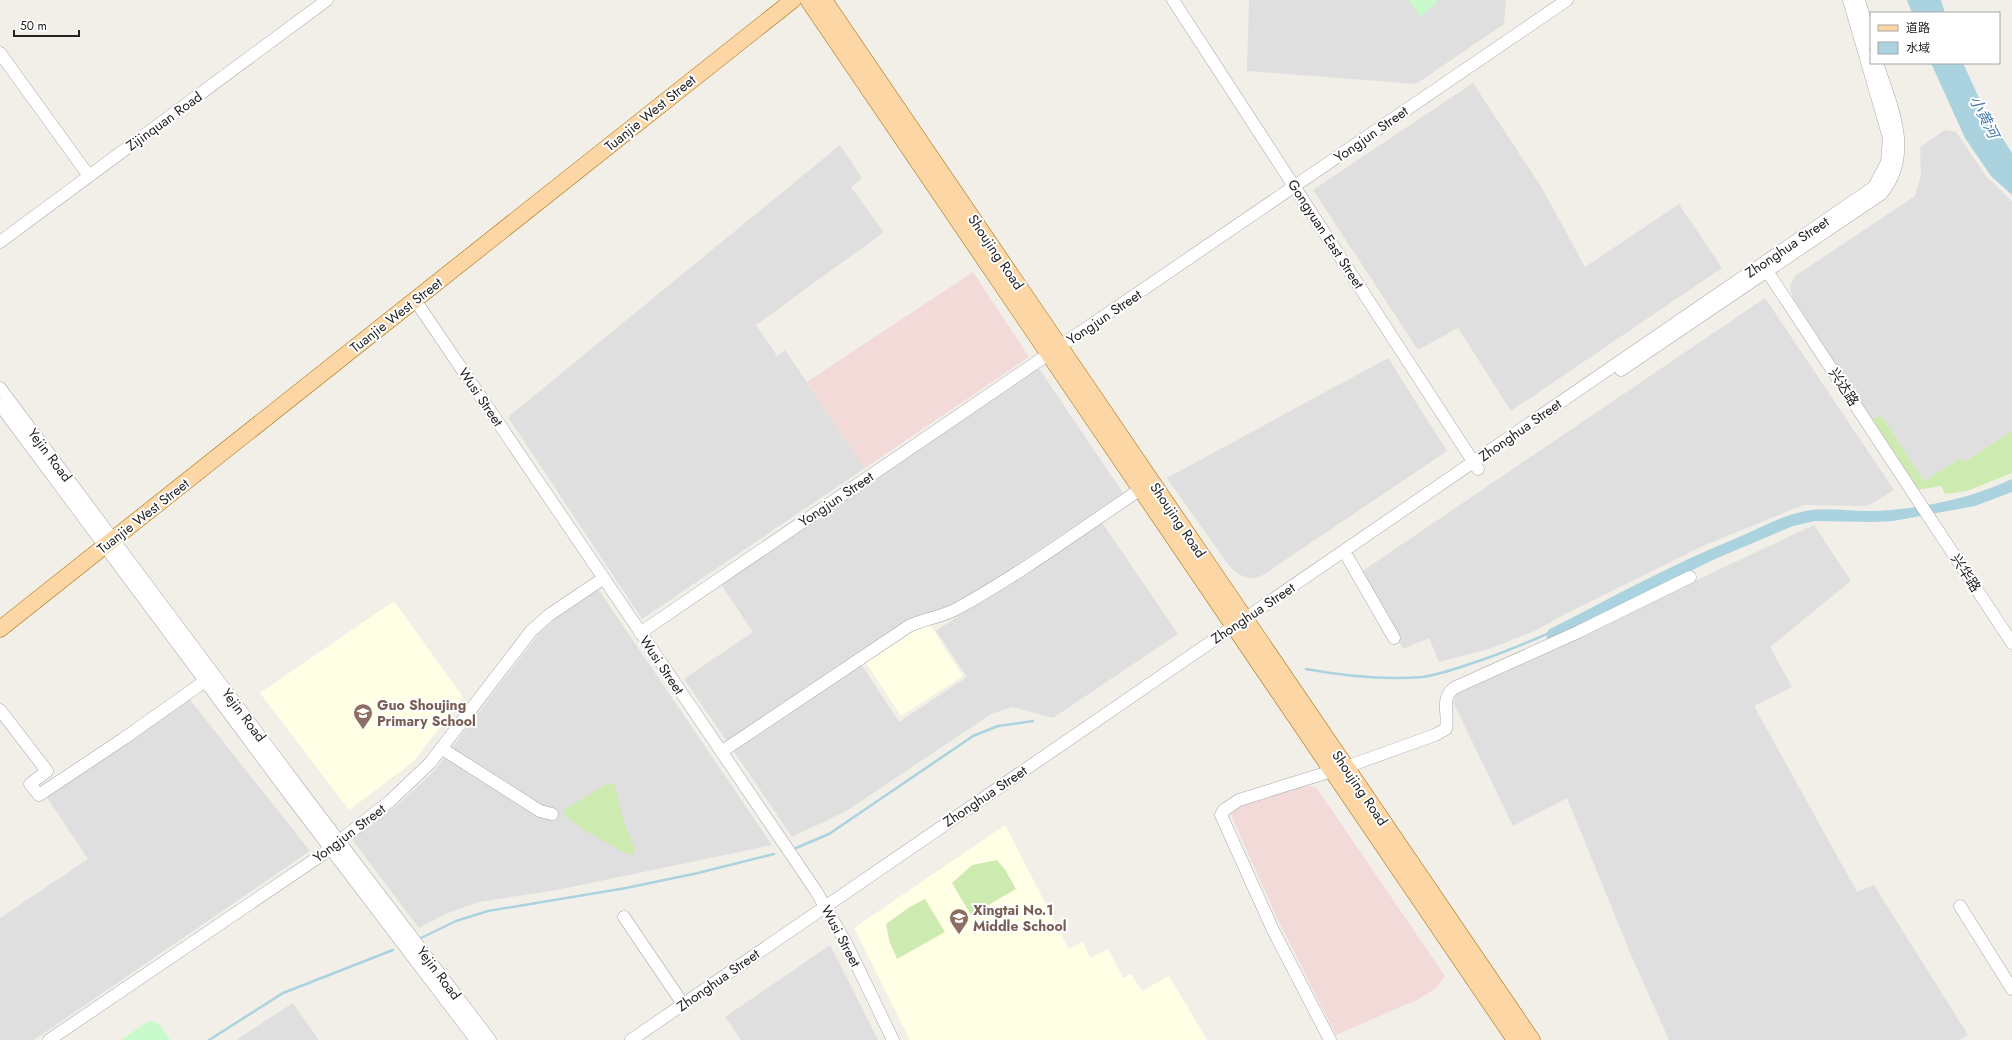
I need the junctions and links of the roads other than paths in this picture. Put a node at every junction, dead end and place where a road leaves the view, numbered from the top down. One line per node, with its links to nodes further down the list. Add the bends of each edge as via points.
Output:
1 (327, 0): 13 (street, Zijinquan Road)
2 (778, 0): 25 (main road, Tuanjie West Street)
3 (793, 0): 18 (main road, Tuanjie West Street)
4 (808, 0): 19 (main road, Shoujing Road)
5 (824, 0): 19 (main road, Shoujing Road)
6 (1173, 0): 14 (street, Gongyuan East Street)
7 (1567, 0): 14 (street, Yongjun Street)
8 (1849, 0): 15 (street, via 1889,138 1887,162)
9 (1859, 0): 10 (street)
10 (1870, 38)
11 (0, 54): 13 (street)
12 (1877, 64): 15 (street, via 1899,137 1897,165 1890,180)
13 (89, 176): 16 (street, Zijinquan Road)
14 (1295, 187): 19 (street, Yongjun Street); 22 (street, Gongyuan East Street)
15 (1878, 190): 17 (street, Zhonghua Street); 22 (street, Zhonghua Street)
16 (0, 242)
17 (1767, 271): 22 (street, Zhonghua Street); 24 (street, 兴达路)
18 (415, 300): 25 (main road, Tuanjie West Street); 28 (street, Wusi Street)
19 (1054, 350): 23 (main road, Shoujing Road); 30 (main road, Shoujing Road); 32 (street, Yongjun Street)
20 (0, 388): 25 (street, Yejin Road)
21 (0, 405): 25 (street, Yejin Road)
22 (1476, 465): 26 (street, Zhonghua Street); 30 (street, Zhonghua Street)
23 (1141, 489): 30 (main road, Shoujing Road); 38 (street, via 960,607 939,617 923,619 909,626)
24 (1920, 503): 34 (street, 兴华路)
25 (106, 539): 29 (main road, Tuanjie West Street); 31 (main road, Tuanjie West Street); 35 (street, Yejin Road); 41 (street, Yejin Road)
26 (1348, 558): 30 (street, Zhonghua Street); 33 (street)
27 (1690, 577): 39 (street, via 1578,632 1454,688 1448,693 1445,701 1448,721 1446,728 1435,735)
28 (604, 578): 32 (street, Wusi Street); 37 (street, Yongjun Street, via 549,615 531,631)
29 (0, 618)
30 (1242, 626): 39 (main road, Shoujing Road); 43 (street, Zhonghua Street)
31 (0, 629)
32 (640, 633): 38 (street, Wusi Street)
33 (1394, 638)
34 (2012, 643)
35 (205, 681): 36 (street, via 39,795 30,784 47,771); 41 (street, Yejin Road)
36 (0, 710)
37 (442, 748): 40 (street, via 540,811); 41 (street, Yongjun Street, via 414,780)
38 (721, 752): 43 (street, Wusi Street)
39 (1339, 769): 53 (street, via 1239,800 1221,815 1273,930); 54 (main road, Shoujing Road); 55 (main road, Shoujing Road)
40 (552, 814)
41 (334, 845): 47 (street, Yongjun Street); 48 (street, Yejin Road); 49 (street, Yejin Road)
42 (1960, 906): 45 (street)
43 (827, 910): 46 (street, Zhonghua Street); 51 (street, Zhonghua Street); 52 (street, Wusi Street, via 846,943)
44 (624, 918): 46 (street)
45 (2012, 989)
46 (683, 1004): 50 (street, Zhonghua Street)
47 (49, 1040)
48 (476, 1040)
49 (490, 1040)
50 (631, 1040)
51 (645, 1040)
52 (893, 1040)
53 (1330, 1040)
54 (1515, 1040)
55 (1532, 1040)

